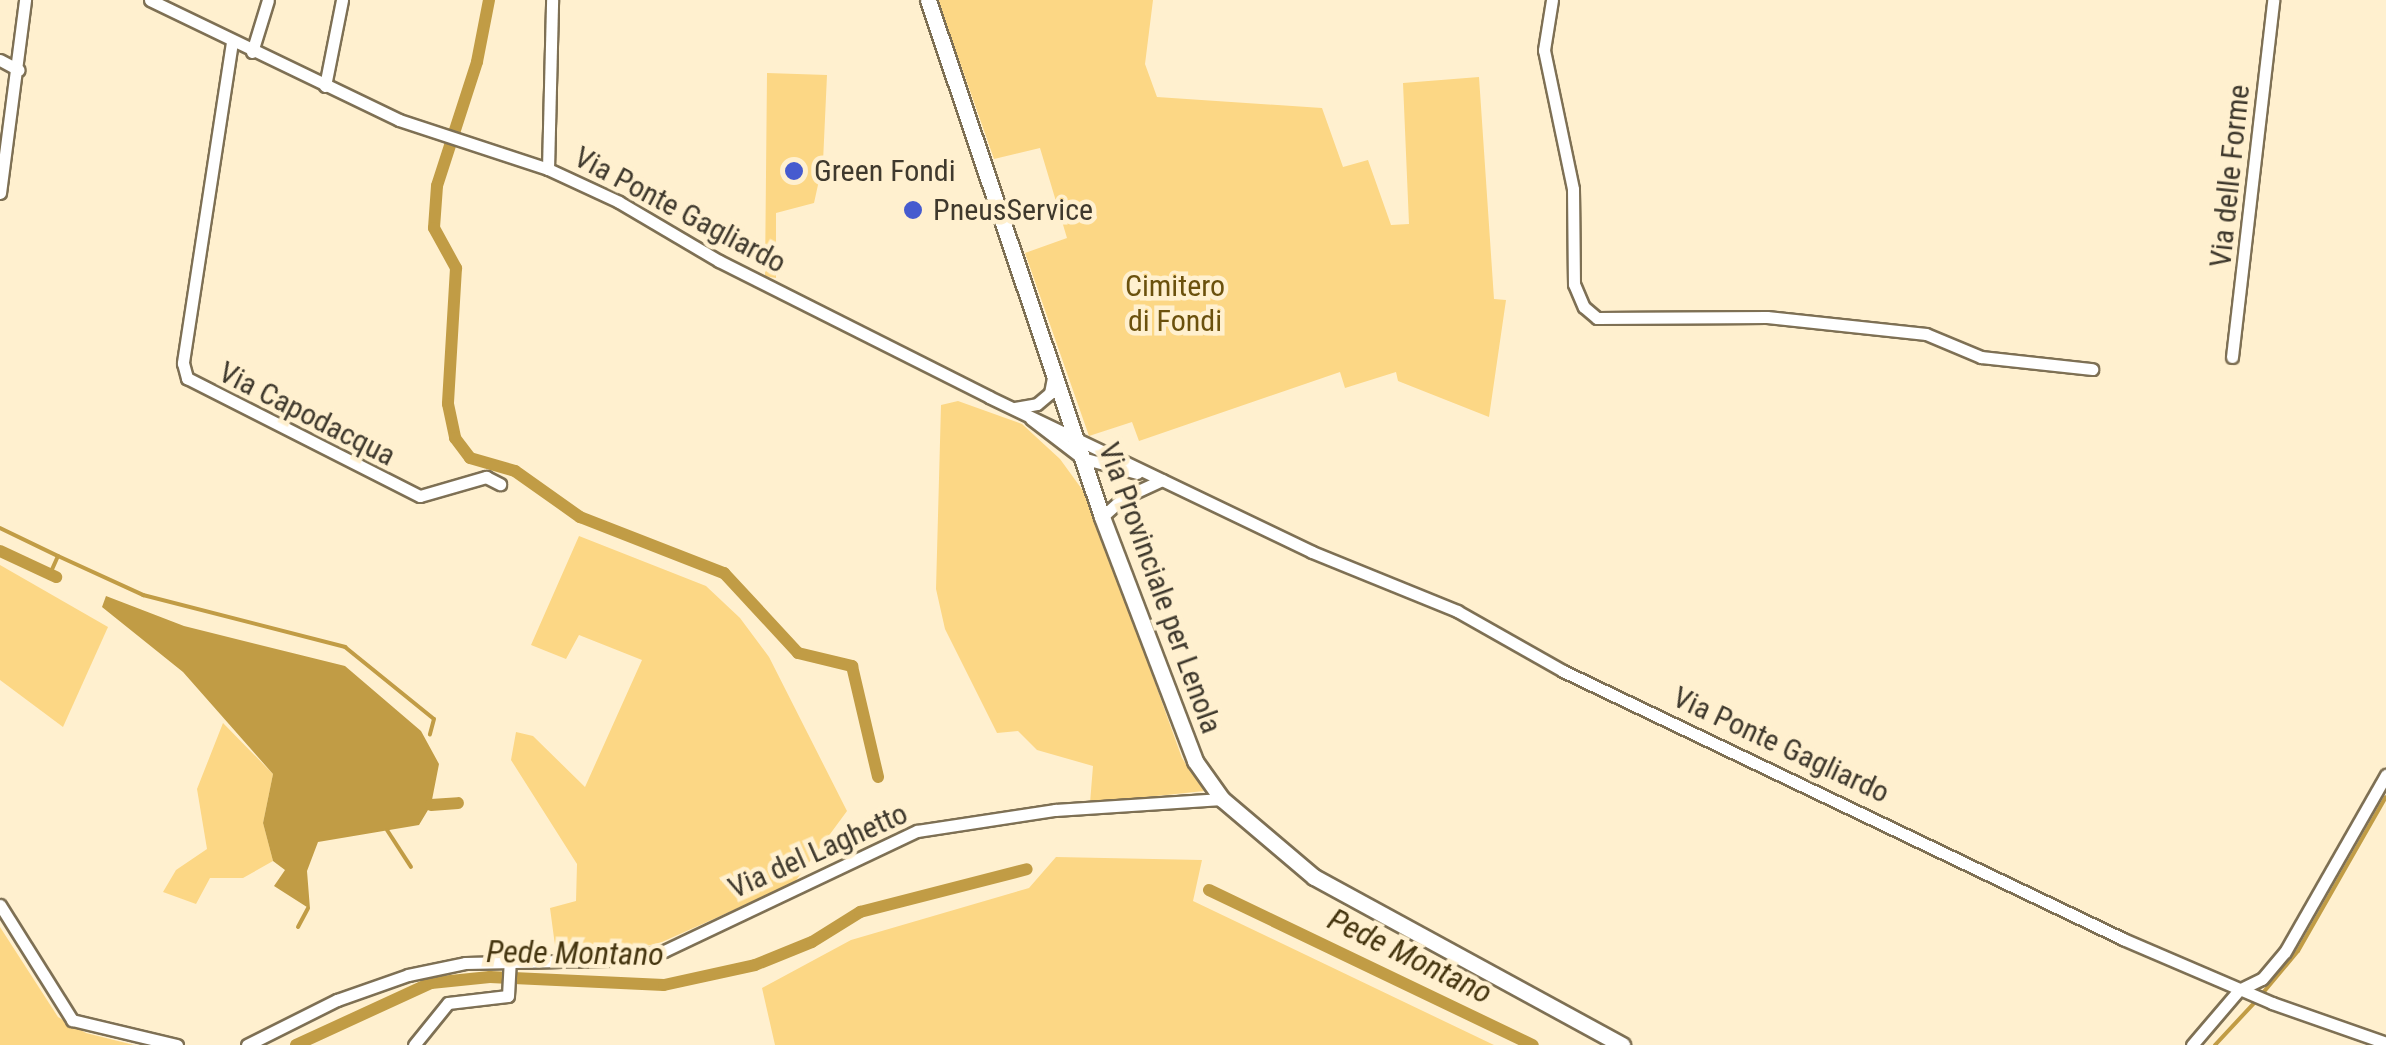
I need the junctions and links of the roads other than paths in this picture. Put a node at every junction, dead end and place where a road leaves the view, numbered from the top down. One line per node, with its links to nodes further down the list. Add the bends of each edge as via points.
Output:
1 (25, 0): 12 (street)
2 (150, 0): 9 (street, Via Ponte Gagliardo)
3 (268, 0): 10 (street)
4 (342, 0): 13 (street)
5 (552, 0): 15 (street)
6 (928, 0): 18 (main road, Via Provinciale per Lenola)
7 (1552, 0): 19 (street, via 1544,50 1573,188 1574,284 1597,318 1767,317 1926,334 1982,357)
8 (2274, 0): 17 (street, Via delle Forme)
9 (232, 42): 10 (street, Via Ponte Gagliardo); 24 (street, Via Capodacqua, via 183,363 187,378 399,489 420,496 486,478)
10 (252, 52): 13 (street, Via Ponte Gagliardo)
11 (0, 60): 12 (street)
12 (19, 70): 14 (street)
13 (324, 86): 15 (street, Via Ponte Gagliardo, via 442,136)
14 (3, 158): 16 (street)
15 (548, 169): 20 (street, Via Ponte Gagliardo)
16 (0, 193)
17 (2232, 357)
18 (1054, 368): 20 (street, via 1050,392 1038,404); 21 (main road, Via Provinciale per Lenola)
19 (2092, 368)
20 (1015, 408): 21 (street, Via Ponte Gagliardo); 22 (street, Via Ponte Gagliardo)
21 (1074, 434): 22 (main road, Via Provinciale per Lenola); 23 (street, Via Ponte Gagliardo)
22 (1082, 458): 23 (street, Via Ponte Gagliardo); 25 (main road, Via Provinciale per Lenola)
23 (1162, 480): 25 (street, via 1122,498); 30 (street, Via Ponte Gagliardo, via 1456,612 1563,671)
24 (500, 484)
25 (1102, 516): 27 (main road, Via Provinciale per Lenola, via 1175,721)
26 (2386, 774): 30 (street, via 2285,952 2262,979)
27 (1222, 798): 29 (street, Via del Laghetto, via 1055,810 917,831 664,951); 35 (main road, Via Provinciale per Lenola, via 1314,877)
28 (0, 905): 32 (street, via 72,1020)
29 (507, 964): 33 (street, Via del Laghetto, via 408,975 337,1000); 34 (street, via 512,991 448,1003)
30 (2238, 990): 31 (street, Via Ponte Gagliardo); 36 (street)
31 (2386, 1042)
32 (178, 1045)
33 (247, 1045)
34 (414, 1045)
35 (1622, 1045)
36 (2192, 1045)

